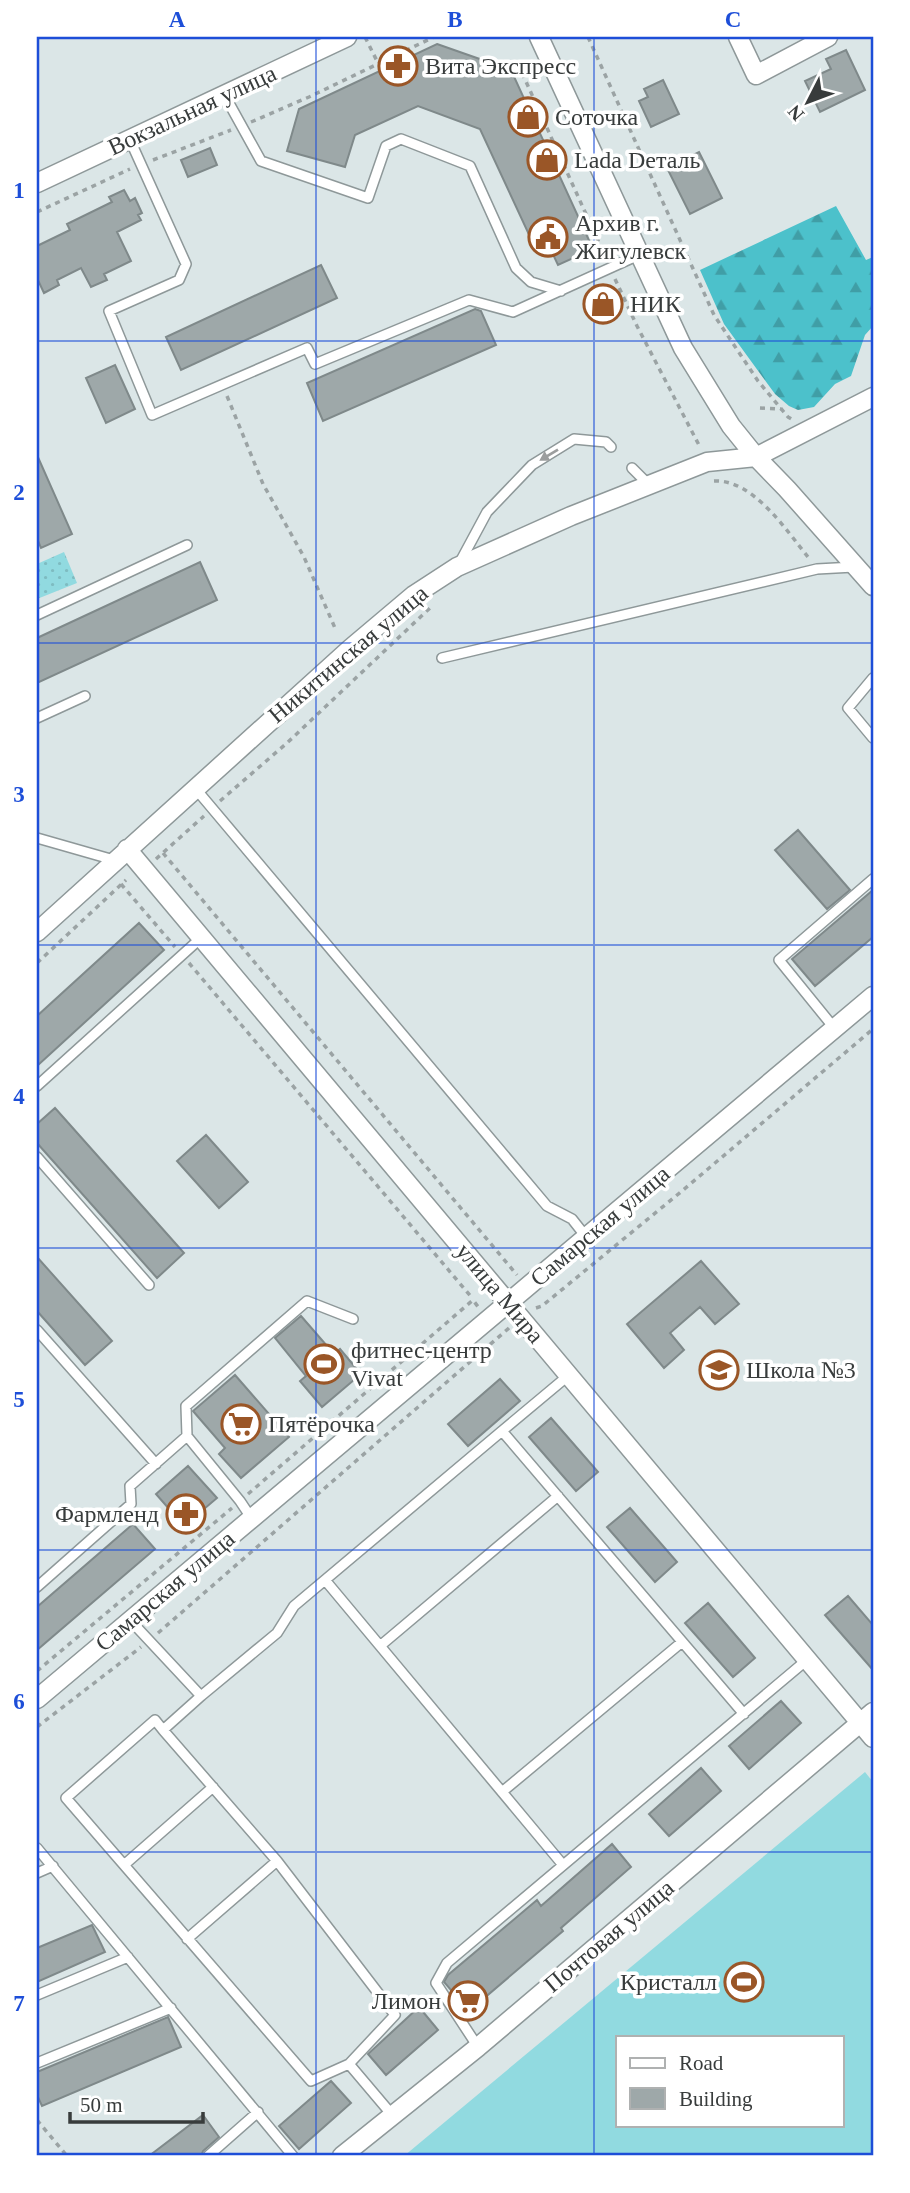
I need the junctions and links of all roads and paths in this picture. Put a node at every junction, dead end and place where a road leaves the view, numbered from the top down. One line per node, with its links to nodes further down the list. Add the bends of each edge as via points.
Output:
1 (347, 37): 8 (street, Вокзальная улица)
2 (365, 37): 7 (path)
3 (539, 37): 11 (street)
4 (588, 37): 16 (path, via 714,315)
5 (738, 37): 6 (street, via 756,75)
6 (828, 37)
7 (379, 63)
8 (225, 96): 9 (street, Вокзальная улица); 12 (lane, via 261,162 368,198 386,146 401,139 470,166 516,268 531,282)
9 (130, 140): 10 (street, Вокзальная улица); 13 (lane, via 186,264 179,280 109,311 152,415)
10 (37, 183)
11 (641, 254): 12 (lane); 19 (street, via 682,348)
12 (561, 291): 13 (lane, via 513,312 469,299 315,364 307,348)
13 (223, 385): 30 (path, via 263,484 304,557)
14 (873, 397): 19 (street)
15 (760, 408): 16 (path)
16 (781, 409): 17 (path)
17 (801, 424)
18 (611, 447): 25 (lane, one-way to 25, via 606,442 573,439 531,465 487,512)
19 (756, 457): 22 (street, Никитинская улица, via 707,462); 24 (street)
20 (632, 468): 22 (lane)
21 (704, 482): 26 (path, via 721,480 748,491 767,507)
22 (649, 485): 25 (street, Никитинская улица)
23 (187, 545): 29 (lane)
24 (856, 566): 26 (lane); 27 (street)
25 (457, 567): 36 (street, Никитинская улица, via 414,594)
26 (817, 569): 31 (lane)
27 (873, 586)
28 (439, 599): 37 (path)
29 (37, 615)
30 (334, 631)
31 (442, 658)
32 (873, 678): 35 (lane, via 848,708)
33 (85, 696): 34 (lane)
34 (37, 718)
35 (873, 738)
36 (195, 788): 37 (lane); 40 (street, Никитинская улица)
37 (213, 808): 39 (path); 54 (lane, via 547,1206 572,1219)
38 (37, 838): 40 (lane)
39 (163, 853): 41 (path); 55 (path)
40 (121, 855): 45 (street, Никитинская улица); 46 (street, улица Мира)
41 (156, 859)
42 (873, 879): 50 (lane, via 779,960)
43 (126, 880): 44 (path)
44 (121, 884): 47 (path); 48 (path)
45 (37, 932)
46 (203, 937): 47 (lane); 59 (street, улица Мира)
47 (182, 955): 52 (lane); 58 (path)
48 (37, 963)
49 (873, 996): 50 (street, Самарская улица)
50 (835, 1029): 54 (street, Самарская улица)
51 (873, 1029): 60 (path, via 542,1306)
52 (37, 1086)
53 (37, 1157): 56 (lane)
54 (587, 1238): 59 (street, Самарская улица)
55 (519, 1278)
56 (149, 1285)
57 (482, 1291): 58 (path)
58 (472, 1300): 69 (path)
59 (508, 1303): 64 (street, улица Мира); 70 (street, Самарская улица)
60 (530, 1310)
61 (353, 1319): 66 (lane, via 307,1301 186,1406)
62 (513, 1325): 74 (path)
63 (37, 1330): 67 (lane)
64 (569, 1375): 65 (lane); 77 (street, улица Мира)
65 (502, 1431): 68 (lane); 71 (lane)
66 (187, 1436): 67 (lane); 69 (lane)
67 (156, 1464): 72 (lane, via 130,1486 131,1504)
68 (558, 1496): 75 (lane); 76 (lane)
69 (240, 1501): 70 (lane); 78 (path)
70 (252, 1519): 73 (street, Самарская улица)
71 (325, 1580): 76 (lane); 79 (lane, via 294,1606 277,1633)
72 (37, 1587)
73 (130, 1620): 74 (lane); 80 (street, Самарская улица)
74 (149, 1640): 79 (lane); 83 (path)
75 (682, 1642): 81 (lane); 87 (lane)
76 (380, 1646): 87 (lane)
77 (809, 1659): 81 (lane); 82 (street, улица Мира)
78 (37, 1671)
79 (201, 1696): 84 (lane)
80 (37, 1699)
81 (744, 1714): 91 (lane)
82 (867, 1717): 85 (street, улица Мира); 98 (street, Почтовая улица)
83 (37, 1727)
84 (163, 1730): 86 (lane); 90 (lane, via 155,1720 66,1798)
85 (873, 1738)
86 (212, 1787): 89 (lane); 90 (lane)
87 (502, 1792): 91 (lane)
88 (37, 1848): 92 (lane)
89 (277, 1861): 94 (lane); 100 (lane, via 395,2015)
90 (124, 1865): 94 (lane)
91 (564, 1865): 98 (lane, via 447,1963 436,1983)
92 (53, 1866): 93 (lane); 95 (lane)
93 (37, 1873)
94 (187, 1938): 100 (lane, via 311,2081)
95 (128, 1957): 96 (lane); 97 (lane)
96 (37, 1995)
97 (171, 2008): 99 (lane); 101 (lane)
98 (478, 2047): 102 (street, Почтовая улица)
99 (37, 2063)
100 (349, 2064): 102 (lane)
101 (258, 2112): 105 (lane); 106 (lane)
102 (393, 2116): 107 (street, Почтовая улица)
103 (37, 2120): 104 (path)
104 (67, 2156)
105 (208, 2156)
106 (293, 2156)
107 (342, 2156)

